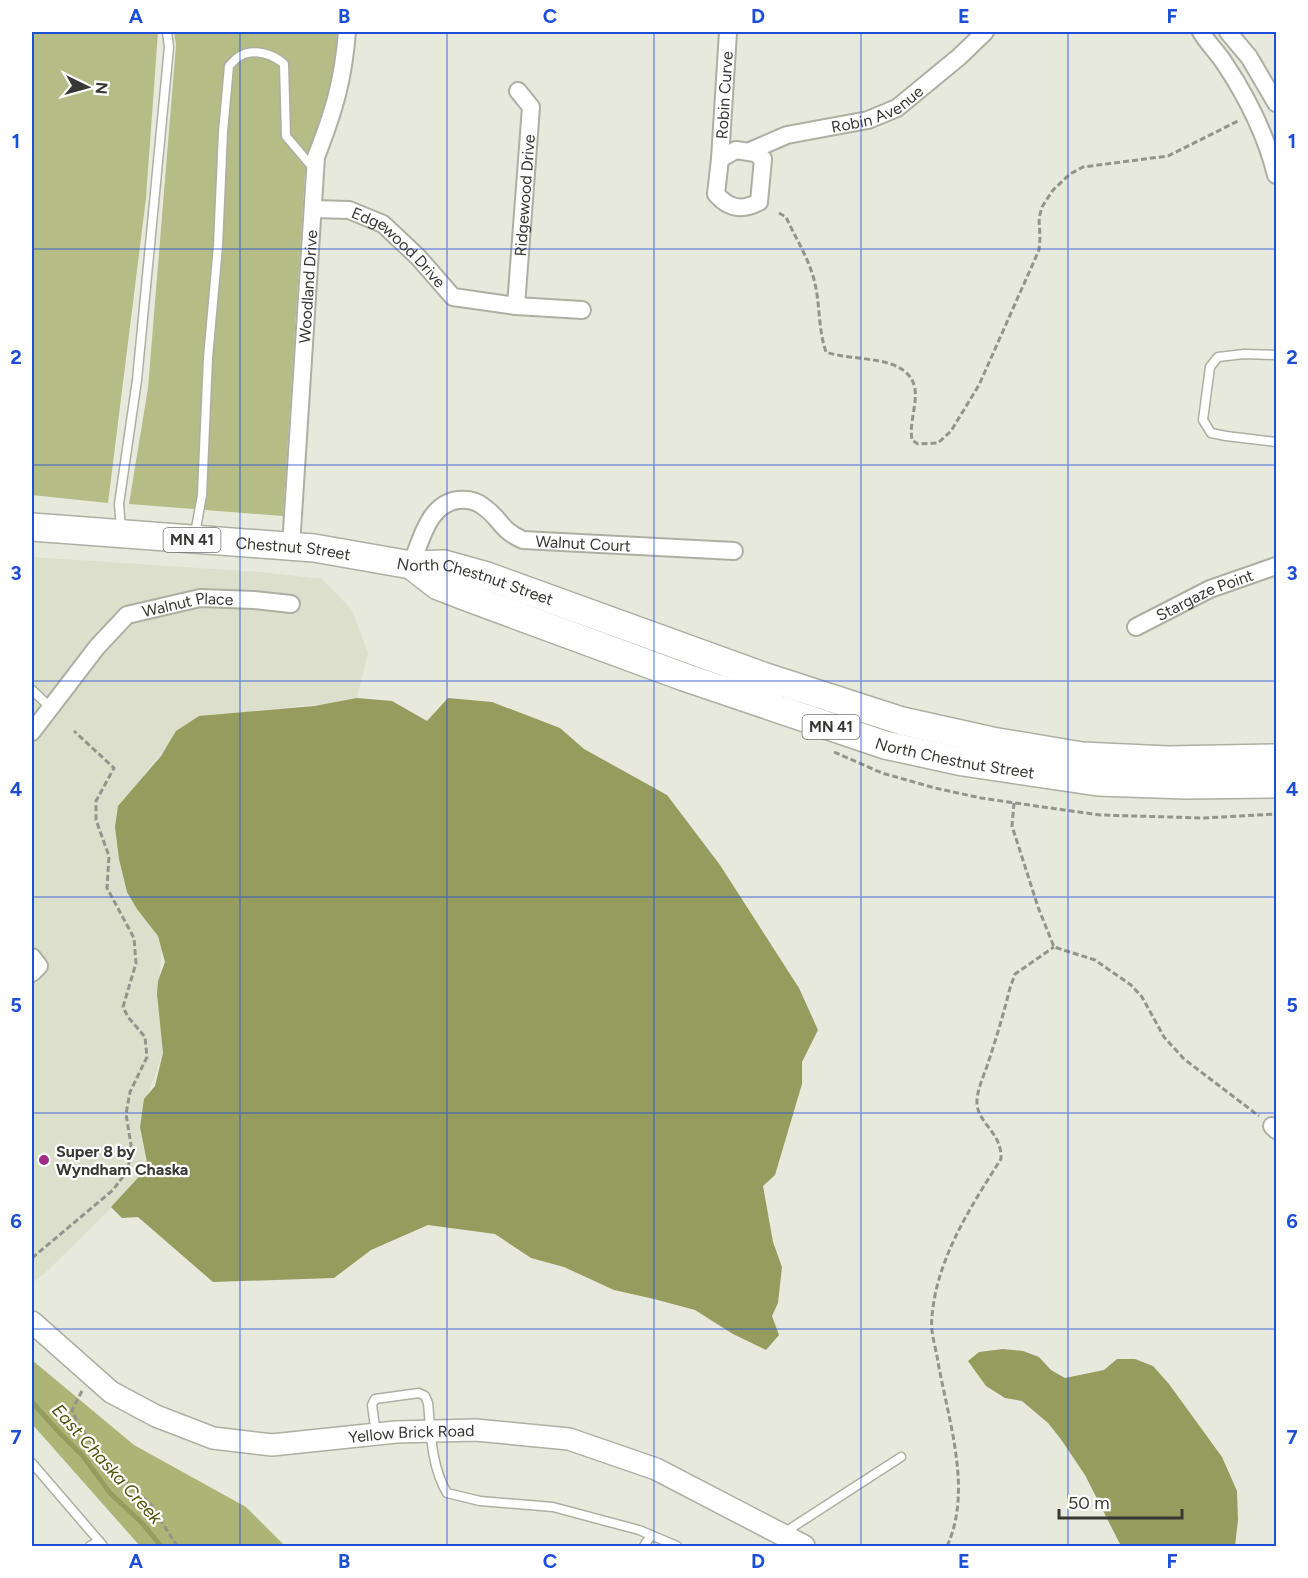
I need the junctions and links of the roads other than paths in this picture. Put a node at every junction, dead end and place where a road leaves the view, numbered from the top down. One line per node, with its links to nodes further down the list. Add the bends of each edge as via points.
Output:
1 (167, 32): 19 (lane, via 169,47 137,380 119,504)
2 (347, 32): 11 (street, Woodland Drive, via 344,71 316,157)
3 (728, 32): 10 (street, Robin Curve)
4 (985, 32): 9 (street, Robin Avenue, via 897,108 868,120 787,135)
5 (1201, 32): 12 (street, via 1244,97 1270,150)
6 (1228, 32): 8 (street, via 1249,57)
7 (518, 91): 14 (street, Ridgewood Drive, via 531,107)
8 (1276, 103)
9 (750, 151): 10 (street, Robin Curve, via 736,150); 10 (street, Robin Curve, via 763,159 759,202 749,207 730,206 716,194)
10 (720, 159)
11 (316, 173): 13 (street, Woodland Drive); 20 (lane, via 286,136 284,64 277,57 259,52 240,55 229,66 202,495)
12 (1276, 175)
13 (314, 209): 14 (street, Edgewood Drive, via 349,210 383,224 453,297); 21 (street, Woodland Drive)
14 (516, 306): 15 (street, Edgewood Drive)
15 (582, 310)
16 (1276, 355): 17 (lane, via 1218,357 1210,367 1203,420 1211,433)
17 (1276, 442)
18 (32, 527): 19 (main road, Chestnut Street / MN 41)
19 (122, 535): 20 (main road, Chestnut Street / MN 41)
20 (194, 541): 21 (main road, Chestnut Street / MN 41)
21 (291, 546): 23 (main road, Chestnut Street / MN 41)
22 (734, 551): 23 (street, Walnut Court, via 524,540 509,533 482,506 460,500 443,504 435,511)
23 (411, 565): 30 (main road, North Chestnut Street / MN 41, via 444,564 487,576 763,676 913,724 1082,756 1168,760); 31 (main road, North Chestnut Street / MN 41, via 438,586 684,677 885,745 963,762 1098,782)
24 (1276, 566): 26 (street, Stargaze Point, via 1210,589)
25 (291, 604): 28 (street, Walnut Place, via 200,597 127,615)
26 (1136, 627)
27 (32, 690): 28 (lane)
28 (50, 707): 29 (street, Walnut Place)
29 (32, 732)
30 (1276, 758)
31 (1276, 784)
32 (32, 957): 33 (street, via 39,966)
33 (32, 973)
34 (32, 1322): 36 (street, Yellow Brick Road, via 111,1392 156,1416 213,1438 272,1444)
35 (431, 1432): 36 (street, Yellow Brick Road); 36 (lane, via 428,1403 419,1393 375,1399 372,1405); 39 (street, Yellow Brick Road, via 476,1430 569,1439 656,1469); 40 (lane, via 440,1480 447,1493 480,1501 553,1507)
36 (376, 1434)
37 (901, 1456): 39 (lane)
38 (32, 1463): 41 (lane)
39 (781, 1534): 45 (street, Yellow Brick Road)
40 (651, 1535): 43 (lane); 44 (lane)
41 (101, 1544): 42 (lane)
42 (90, 1546)
43 (644, 1546)
44 (677, 1546)
45 (804, 1546)

